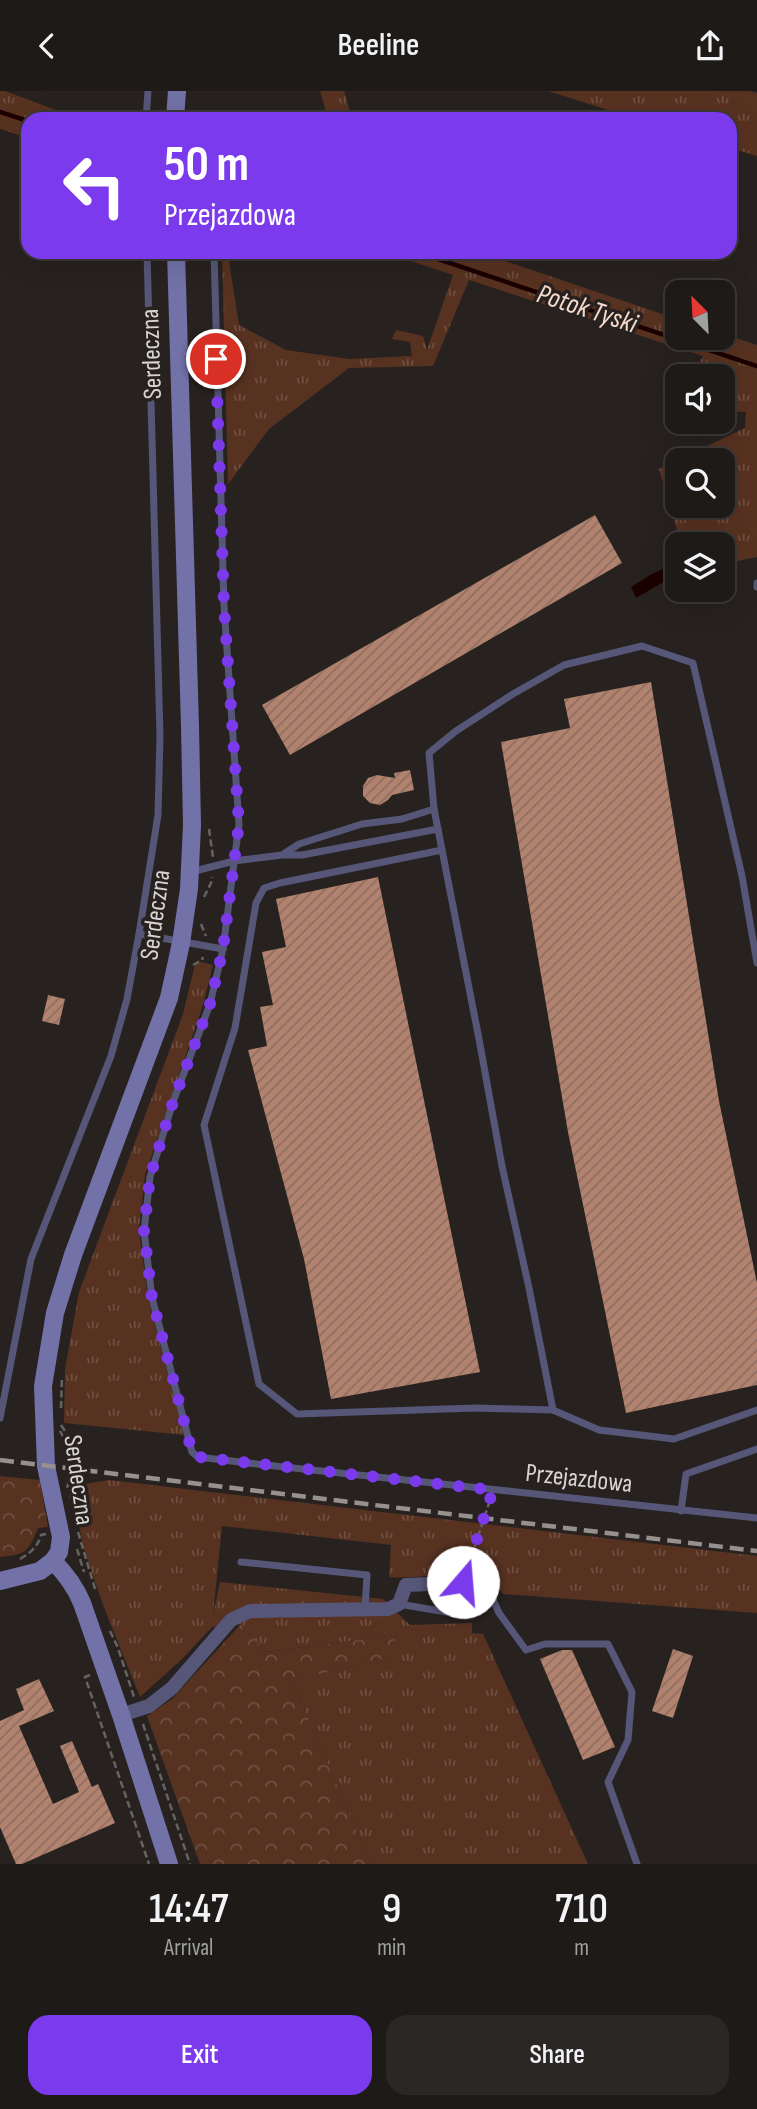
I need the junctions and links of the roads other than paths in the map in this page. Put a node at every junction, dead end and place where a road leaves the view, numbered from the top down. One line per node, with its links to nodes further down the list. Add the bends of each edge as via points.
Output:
1 (148, 91): 3 (lane)
2 (177, 91): 4 (street)
3 (146, 112)
4 (176, 112)
5 (147, 259): 14 (lane, via 160,736 158,815)
6 (176, 259): 13 (street, Serdeczna)
7 (214, 259): 12 (lane, Przejazdowa, via 224,606 239,824)
8 (434, 809): 9 (lane); 11 (lane, via 362,824 299,844); 17 (lane, via 429,753 456,731 564,665 642,646 693,663)
9 (438, 829): 10 (lane); 11 (lane)
10 (442, 850): 18 (lane); 18 (lane, via 264,888 256,903 236,1028 204,1125 259,1384 297,1414)
11 (282, 855): 12 (lane)
12 (234, 862): 13 (lane); 16 (lane, Przejazdowa)
13 (190, 872): 15 (street, Serdeczna)
14 (139, 934): 15 (lane); 20 (lane, via 111,1056 31,1259)
15 (181, 943): 16 (lane); 24 (street, Serdeczna, via 169,998 55,1313 43,1386 46,1466 60,1534 59,1552)
16 (223, 949): 22 (lane, Przejazdowa, via 210,1004 150,1177 144,1231 152,1298 192,1452 198,1457)
17 (757, 963)
18 (553, 1410): 19 (lane, via 599,1430 674,1439)
19 (757, 1410)
20 (0, 1418)
21 (757, 1449): 22 (lane, via 686,1474)
22 (681, 1511): 23 (lane, Przejazdowa)
23 (757, 1518)
24 (53, 1561): 26 (street, Serdeczna, via 40,1571); 31 (street, Serdeczna, via 76,1588)
25 (241, 1562): 29 (lane, via 367,1575)
26 (0, 1581)
27 (489, 1591): 28 (street, via 475,1581 406,1585); 33 (lane, via 526,1650 545,1644 608,1644 632,1692 628,1740 608,1782)
28 (399, 1604): 29 (street); 30 (lane)
29 (365, 1609): 31 (street, via 250,1611 231,1620 172,1688 149,1706)
30 (446, 1612)
31 (121, 1715): 32 (street, Serdeczna)
32 (169, 1864)
33 (637, 1864)

